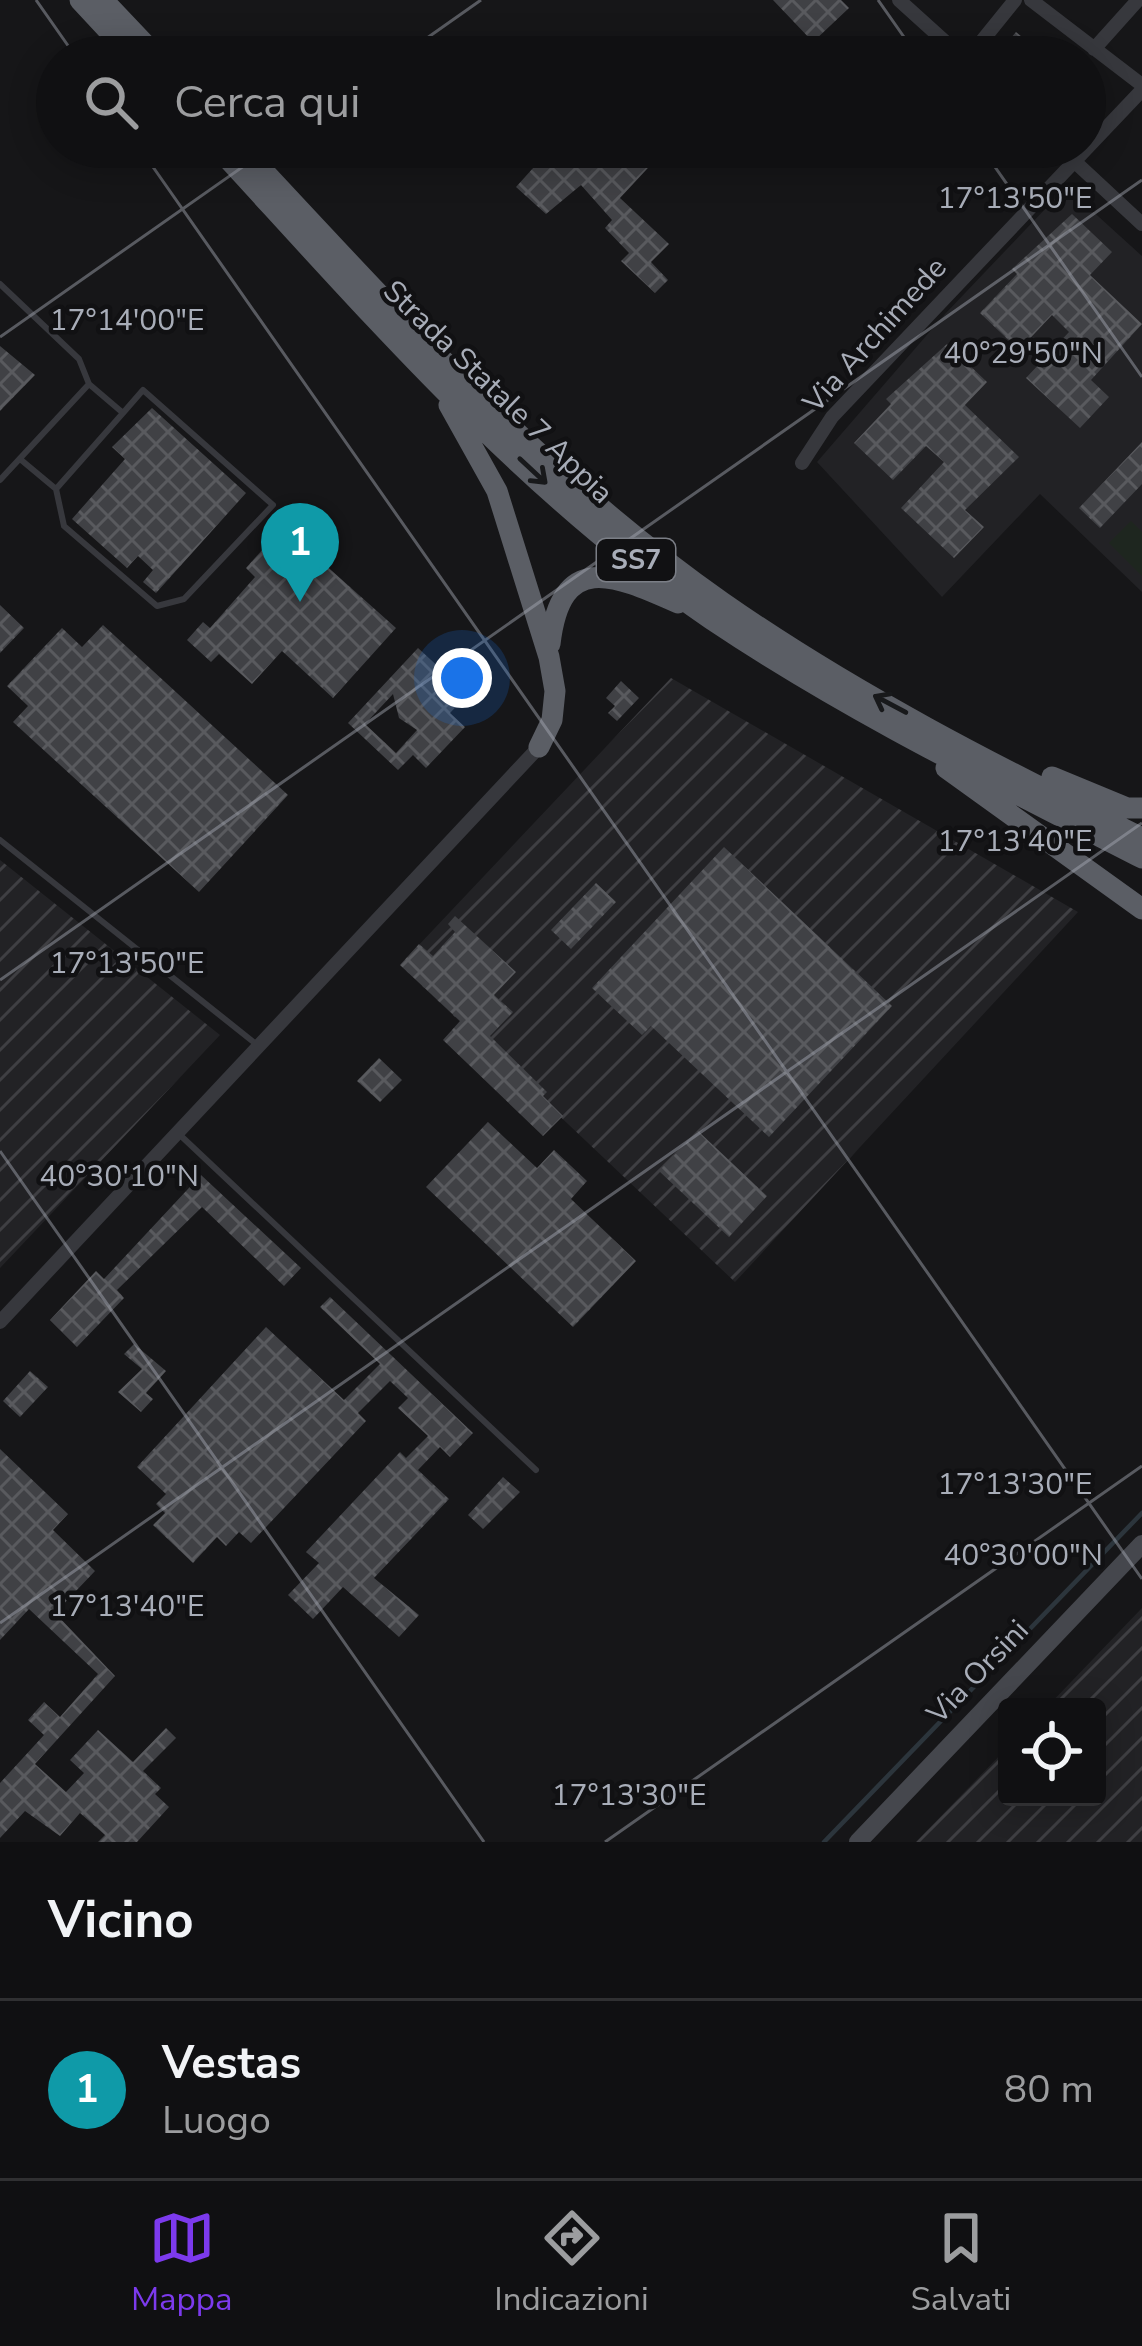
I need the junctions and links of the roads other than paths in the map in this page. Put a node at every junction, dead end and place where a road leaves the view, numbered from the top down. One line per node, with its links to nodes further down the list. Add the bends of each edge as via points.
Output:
1 (80, 0): 7 (highway)
2 (104, 0): 8 (highway)
3 (899, 0): 9 (street)
4 (1015, 0): 10 (street)
5 (1031, 0): 11 (street)
6 (1138, 0): 12 (street)
7 (113, 36)
8 (137, 36)
9 (941, 36)
10 (983, 36)
11 (1077, 36)
12 (1106, 36)
13 (1106, 58): 14 (street)
14 (1142, 87): 15 (street, Via Archimede)
15 (1106, 126)
16 (236, 168): 22 (highway, Strada Statale 7 Appia / SS7)
17 (261, 168): 32 (highway, Strada Statale 7 Appia / SS7, one-way to 17, via 812,662 601,506 442,362)
18 (1067, 168): 26 (street, Via Archimede, via 832,417)
19 (1082, 168): 20 (street)
20 (1142, 224)
21 (0, 284): 23 (lane, via 79,359)
22 (428, 375): 29 (highway, Strada Statale 7 Appia / SS7, one-way to 29); 30 (highway, via 497,491)
23 (89, 384): 24 (lane); 25 (lane)
24 (123, 412): 28 (lane); 28 (lane, via 143,390 273,505 184,599 157,606 64,526)
25 (20, 459): 27 (lane); 28 (lane)
26 (802, 464)
27 (0, 480)
28 (56, 489)
29 (707, 616): 30 (highway, via 622,578 594,575 571,586 555,609); 31 (highway, Strada Statale 7 Appia / SS7)
30 (549, 657): 33 (highway, via 552,720)
31 (898, 732): 37 (highway, Strada Statale 7 Appia / SS7); 38 (highway)
32 (947, 735): 34 (highway); 35 (highway, Strada Statale 7 Appia / SS7)
33 (539, 746): 39 (street)
34 (1142, 808)
35 (1142, 838)
36 (0, 840): 39 (lane)
37 (1142, 858)
38 (1142, 908)
39 (259, 1046): 40 (street)
40 (177, 1132): 41 (street); 42 (lane)
41 (0, 1322)
42 (536, 1470)
43 (1142, 1544): 44 (main road, Via Orsini)
44 (858, 1842)

